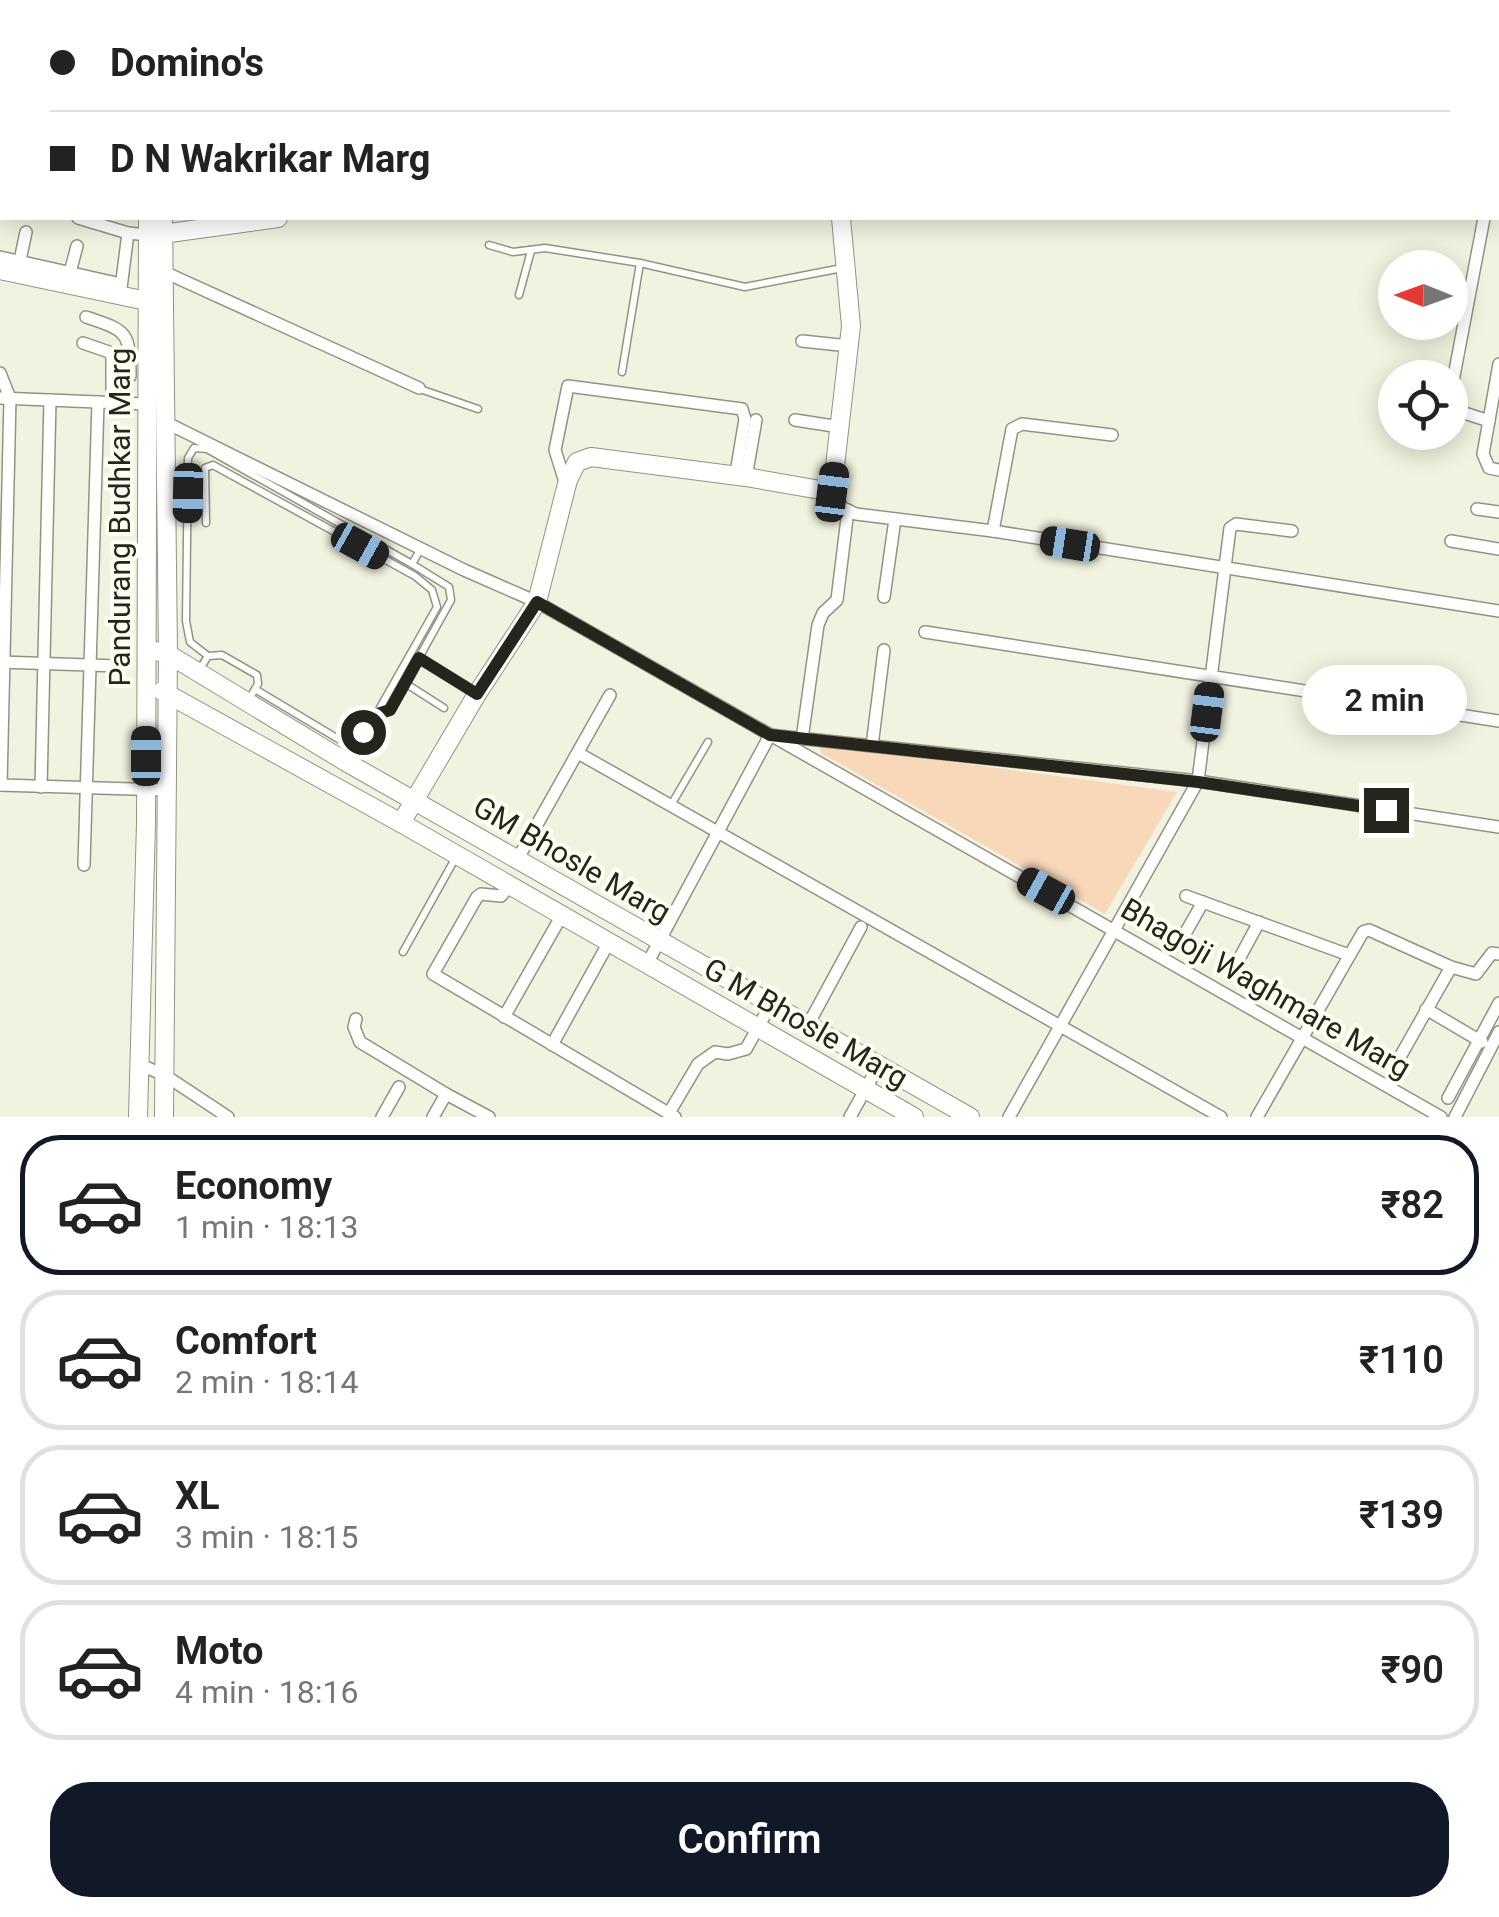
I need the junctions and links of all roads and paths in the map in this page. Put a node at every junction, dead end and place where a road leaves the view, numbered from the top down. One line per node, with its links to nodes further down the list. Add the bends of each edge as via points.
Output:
1 (85, 220): 8 (street)
2 (252, 220): 5 (main road)
3 (841, 220): 14 (main road)
4 (1484, 220): 25 (street)
5 (186, 225): 6 (main road)
6 (156, 226): 8 (street); 16 (main road, Pandurang Budhkar Marg); 20 (main road, Pandurang Budhkar Marg)
7 (26, 232): 15 (street)
8 (128, 233): 18 (street)
9 (489, 245): 11 (lane)
10 (77, 246): 17 (street)
11 (532, 250): 13 (lane); 19 (lane)
12 (0, 257): 15 (street)
13 (640, 264): 14 (lane, via 745,287); 27 (lane)
14 (848, 267): 24 (main road)
15 (12, 268): 17 (main road)
16 (162, 271): 20 (main road, Pandurang Budhkar Marg); 30 (street)
17 (68, 279): 18 (main road)
18 (123, 292): 20 (main road)
19 (519, 295)
20 (155, 303): 35 (main road, Pandurang Budhkar Marg); 41 (main road, Pandurang Budhkar Marg)
21 (86, 317): 29 (street, via 128,337 130,376)
22 (802, 341): 24 (street)
23 (82, 343): 29 (street, via 110,354)
24 (849, 346): 42 (main road)
25 (1457, 360)
26 (1499, 364): 40 (street)
27 (622, 372)
28 (0, 373): 31 (street)
29 (113, 379): 34 (street)
30 (418, 388): 36 (lane)
31 (5, 398): 32 (street); 60 (street)
32 (50, 400): 33 (street); 76 (street)
33 (98, 402): 34 (street); 77 (street)
34 (112, 402): 35 (street)
35 (146, 404): 70 (main road, Pandurang Budhkar Marg)
36 (478, 409)
37 (1468, 414): 40 (street)
38 (756, 420): 47 (street)
39 (795, 420): 42 (street)
40 (1490, 421): 46 (street, via 1484,463)
41 (167, 423): 53 (street, Bhagoji Waghmare Marg); 56 (main road, Pandurang Budhkar Marg)
42 (840, 427): 49 (main road)
43 (1112, 435): 59 (street, via 1022,424 1012,429)
44 (556, 450): 45 (street); 47 (street, via 565,390 574,386 742,409); 48 (street)
45 (591, 457): 47 (main road); 48 (main road, via 577,462)
46 (1499, 470)
47 (741, 472): 49 (main road)
48 (566, 485): 67 (main road)
49 (832, 492): 51 (street)
50 (1477, 509): 52 (street)
51 (848, 510): 54 (street); 91 (street, via 838,600 818,625)
52 (1499, 512)
53 (340, 516): 57 (lane, via 199,446 188,458); 62 (street, Bhagoji Waghmare Marg); 64 (lane)
54 (895, 518): 59 (street); 66 (street)
55 (206, 522): 88 (lane, via 205,468 213,465 432,590 437,606)
56 (168, 526): 57 (lane); 72 (main road, Pandurang Budhkar Marg)
57 (187, 528): 73 (lane, via 186,628 190,642)
58 (1292, 530): 65 (street, via 1232,525)
59 (993, 531): 65 (street)
60 (3, 539): 75 (street)
61 (1451, 541): 63 (street)
62 (421, 548): 64 (lane); 67 (street, Bhagoji Waghmare Marg)
63 (1499, 549)
64 (412, 564): 74 (lane, via 452,591)
65 (1226, 570): 68 (street); 80 (street)
66 (884, 596)
67 (537, 602): 84 (main road); 90 (street, Bhagoji Waghmare Marg)
68 (1499, 611)
69 (924, 632): 80 (street)
70 (147, 649): 72 (main road, GM Bhosle Marg); 82 (main road, Pandurang Budhkar Marg)
71 (884, 650): 94 (street)
72 (168, 654): 79 (main road, GM Bhosle Marg); 83 (main road, Pandurang Budhkar Marg)
73 (208, 656): 79 (lane); 86 (lane, via 222,655 256,675)
74 (419, 658): 81 (lane); 84 (lane)
75 (2, 662): 76 (street); 98 (street)
76 (44, 664): 77 (street); 99 (street)
77 (90, 664): 78 (street); 100 (street)
78 (118, 666)
79 (198, 672): 86 (main road, GM Bhosle Marg)
80 (1212, 677): 89 (street); 97 (street)
81 (405, 683): 87 (lane); 88 (lane, via 390,710)
82 (146, 688): 83 (main road, G M Bhosle Marg); 101 (main road, Pandurang Budhkar Marg)
83 (168, 692): 102 (main road, Pandurang Budhkar Marg); 105 (main road, G M Bhosle Marg)
84 (477, 694): 103 (main road)
85 (610, 695): 95 (street)
86 (251, 696): 92 (lane); 96 (main road, GM Bhosle Marg)
87 (444, 708)
88 (377, 713): 96 (lane)
89 (1499, 720)
90 (770, 735): 91 (street); 107 (street); 117 (street, Bhagoji Waghmare Marg)
91 (802, 739): 94 (street)
92 (340, 740)
93 (708, 742): 104 (lane)
94 (872, 746): 97 (street)
95 (578, 753): 104 (street); 109 (street)
96 (346, 762): 103 (main road, GM Bhosle Marg)
97 (1198, 782): 106 (street); 117 (street)
98 (0, 785): 99 (street)
99 (41, 787): 100 (street)
100 (86, 788): 101 (street); 110 (street)
101 (146, 790): 102 (street); 127 (main road, Pandurang Budhkar Marg)
102 (166, 790): 128 (main road, Pandurang Budhkar Marg)
103 (414, 801): 105 (main road); 109 (main road, GM Bhosle Marg)
104 (671, 806): 107 (street)
105 (402, 823): 108 (main road, G M Bhosle Marg)
106 (1499, 828)
107 (718, 832): 118 (street); 135 (street)
108 (457, 856): 111 (main road, G M Bhosle Marg); 121 (lane)
109 (518, 860): 118 (main road, GM Bhosle Marg)
110 (84, 865)
111 (510, 885): 114 (main road, G M Bhosle Marg); 132 (street, via 500,896 477,897 433,973)
112 (1186, 896): 113 (street)
113 (1203, 902): 115 (street); 120 (street)
114 (562, 916): 119 (main road, G M Bhosle Marg); 132 (street)
115 (1259, 922): 123 (street); 126 (street)
116 (861, 927): 134 (street)
117 (1115, 930): 135 (street); 138 (street, Bhagoji Waghmare Marg)
118 (659, 940): 124 (street); 129 (main road, GM Bhosle Marg)
119 (608, 942): 124 (main road, G M Bhosle Marg); 140 (street)
120 (1178, 946)
121 (403, 952)
122 (1499, 954): 125 (street, via 1492,953 1476,974)
123 (1350, 955): 125 (street, via 1368,930); 138 (street)
124 (647, 964): 136 (main road, G M Bhosle Marg)
125 (1452, 966): 131 (street)
126 (1232, 972)
127 (141, 993): 128 (main road); 141 (main road, Pandurang Budhkar Marg)
128 (166, 993): 144 (main road, Pandurang Budhkar Marg)
129 (771, 1004): 134 (main road, GM Bhosle Marg); 136 (street)
130 (1499, 1004): 139 (street)
131 (1426, 1009): 139 (street); 143 (street)
132 (504, 1017): 140 (street)
133 (356, 1018): 147 (street, via 360,1042)
134 (808, 1025): 142 (main road, GM Bhosle Marg)
135 (1060, 1026): 159 (street); 160 (street)
136 (758, 1027): 146 (main road, G M Bhosle Marg); 149 (street, via 746,1049 714,1052 698,1064)
137 (1499, 1032): 163 (street)
138 (1303, 1036): 161 (street); 162 (street, Bhagoji Waghmare Marg)
139 (1481, 1041): 148 (street)
140 (552, 1046): 149 (street)
141 (140, 1064): 144 (street); 150 (main road, Pandurang Budhkar Marg)
142 (879, 1065): 146 (street); 158 (main road, GM Bhosle Marg)
143 (1392, 1071)
144 (166, 1076): 151 (main road, Pandurang Budhkar Marg); 152 (street)
145 (399, 1087): 153 (street)
146 (864, 1089): 156 (street); 157 (main road, G M Bhosle Marg)
147 (446, 1094): 154 (street); 155 (street)
148 (1448, 1098)
149 (672, 1115)
150 (138, 1117)
151 (164, 1117)
152 (228, 1117)
153 (382, 1117)
154 (433, 1117)
155 (489, 1117)
156 (850, 1117)
157 (914, 1117)
158 (970, 1117)
159 (1009, 1117)
160 (1221, 1117)
161 (1257, 1117)
162 (1441, 1117)
163 (1455, 1117)

